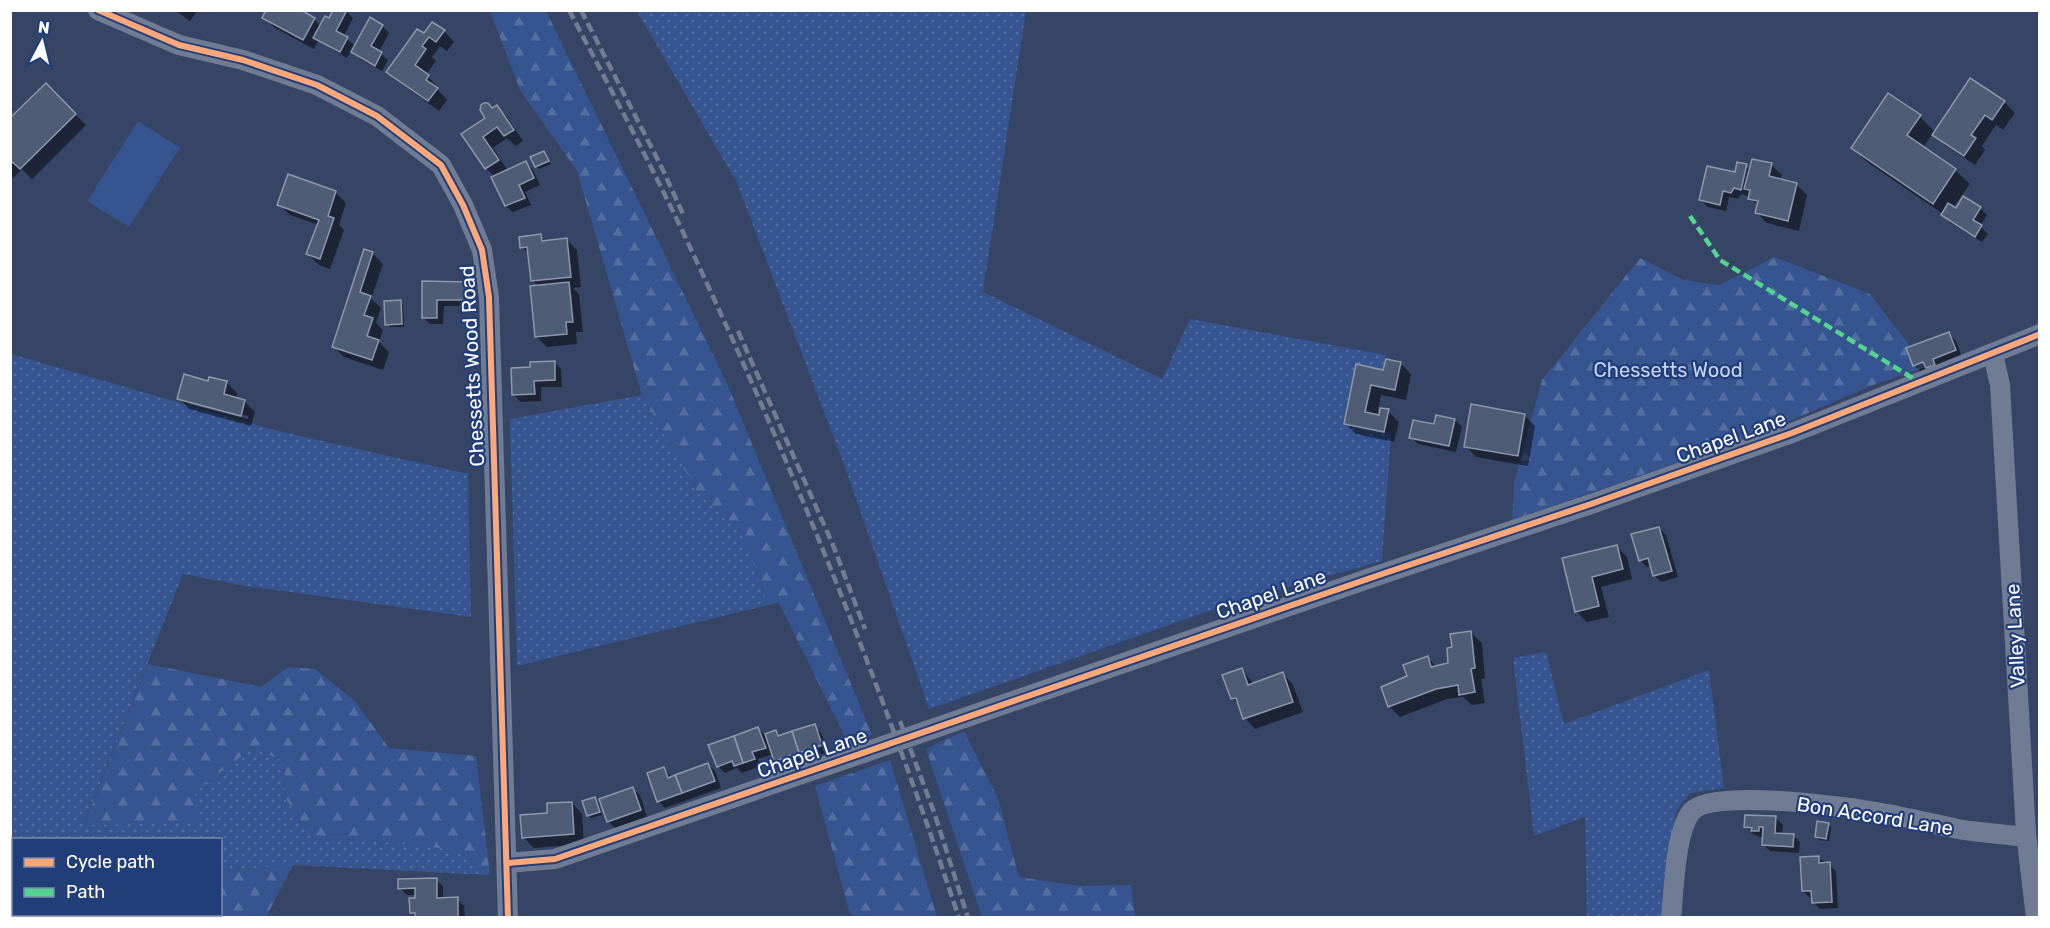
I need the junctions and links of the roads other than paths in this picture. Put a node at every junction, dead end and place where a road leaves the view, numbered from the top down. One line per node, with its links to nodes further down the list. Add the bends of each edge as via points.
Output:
1 (98, 10): 5 (street, Chessetts Wood Road, via 178,45 243,60 317,85 377,116 441,165 463,205 482,250 489,297)
2 (2040, 334): 3 (street, Chapel Lane)
3 (1993, 354): 4 (street, Valley Lane, via 2000,385); 5 (street, Chapel Lane, bridge, via 1792,433 1605,500 555,859)
4 (2026, 837): 7 (street, Bon Accord Lane, via 1959,829 1832,805 1712,802 1693,810 1681,832); 8 (street, Valley Lane)
5 (507, 863): 6 (street, Chessetts Wood Road)
6 (508, 918)
7 (1671, 918)
8 (2036, 918)

